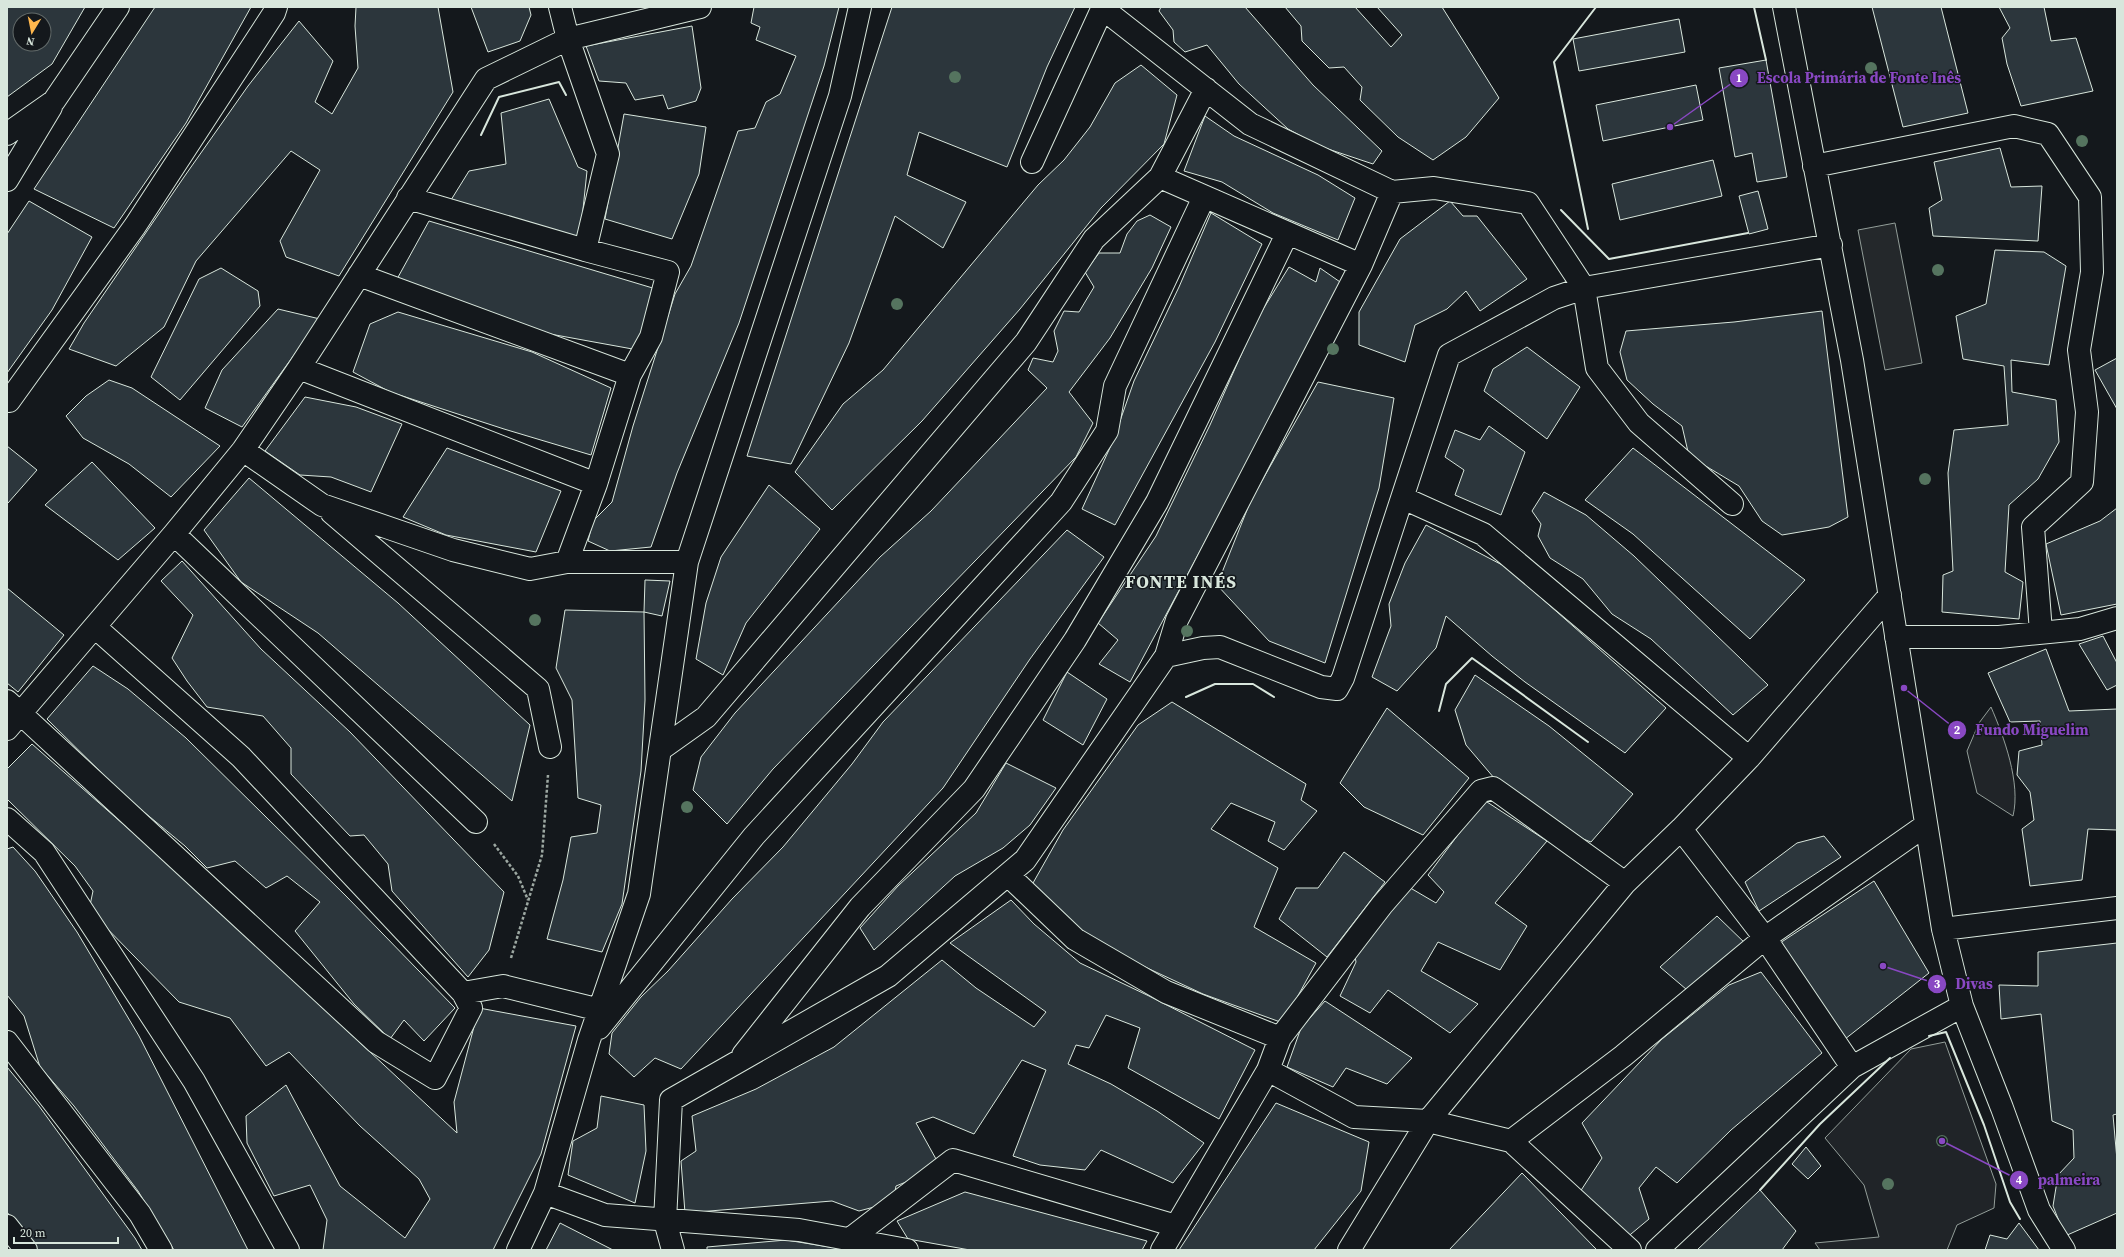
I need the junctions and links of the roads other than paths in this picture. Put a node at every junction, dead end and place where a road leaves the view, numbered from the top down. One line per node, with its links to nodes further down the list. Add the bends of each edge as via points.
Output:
1 (118, 7): 10 (street)
2 (276, 7): 27 (street, via 135,226)
3 (560, 7): 8 (street)
4 (700, 7): 8 (street)
5 (860, 7): 35 (street, via 840,96)
6 (1784, 7): 13 (street)
7 (1103, 8): 9 (street); 12 (street)
8 (568, 39): 18 (street, via 486,79); 21 (street, via 608,154)
9 (1206, 89): 14 (street); 16 (street, via 1250,124)
10 (54, 101): 11 (street); 15 (street)
11 (7, 134)
12 (1032, 162)
13 (1814, 166): 20 (street); 39 (street, via 2014,126 2048,134 2090,197 2092,272 2079,350 2087,412 2082,482 2033,528)
14 (1160, 177): 17 (street); 45 (street, via 1094,239 1026,342 706,717)
15 (7, 180)
16 (1392, 192): 22 (street); 24 (street, via 1434,188 1528,203)
17 (1204, 197): 19 (street); 60 (street, via 1115,386 1107,431 1061,502 754,836)
18 (408, 198): 21 (street); 23 (street)
19 (1287, 234): 22 (street); 62 (street, via 1157,502 1076,640 974,789 860,907)
20 (1831, 245): 24 (street); 36 (street)
21 (585, 250): 26 (street, via 668,272 651,337)
22 (1361, 265): 41 (street, via 1176,620)
23 (359, 275): 25 (street); 26 (street)
24 (1584, 288): 30 (street, via 1554,298 1449,355); 32 (street, via 1597,368 1639,424)
25 (299, 368): 28 (street); 29 (street)
26 (630, 375): 29 (street)
27 (9, 401)
28 (243, 450): 31 (street); 33 (street)
29 (596, 484): 34 (street)
30 (1403, 498): 41 (street, via 1343,678 1337,689 1322,687 1220,647); 46 (street, via 1483,534)
31 (322, 504): 34 (street, via 453,550 530,569); 44 (street, via 538,689)
32 (1732, 504)
33 (174, 534): 38 (street); 48 (street)
34 (567, 562): 35 (street)
35 (686, 562): 45 (street)
36 (1890, 595): 40 (street); 46 (street)
37 (2117, 618): 39 (street, via 2080,629)
38 (95, 628): 42 (street); 56 (street, via 241,757)
39 (2041, 632): 40 (street, via 1999,637)
40 (1896, 637): 49 (street)
41 (1166, 656): 51 (street, via 1025,860)
42 (14, 707): 43 (street); 56 (street, via 376,1042 435,1078 471,1008)
43 (7, 730)
44 (550, 747)
45 (661, 750): 58 (street, via 639,894)
46 (1749, 758): 50 (street)
47 (7, 819): 74 (street, via 44,852 194,1081)
48 (476, 822)
49 (1926, 825): 54 (street); 55 (street)
50 (1681, 829): 52 (street); 55 (street)
51 (1008, 875): 59 (street, via 1075,939 1166,992); 62 (street, via 888,976)
52 (1625, 883): 59 (street, via 1493,788 1481,791 1382,905); 65 (street)
53 (2117, 908): 54 (street)
54 (1943, 929): 57 (street)
55 (1765, 938): 63 (street); 66 (street, via 1623,1056)
56 (463, 993): 58 (street, via 503,986)
57 (1962, 1006): 63 (street); 82 (street, via 2039,1210)
58 (600, 1010): 60 (street)
59 (1280, 1038): 64 (street)
60 (589, 1040): 67 (street)
61 (7, 1042): 73 (street, via 140,1214)
62 (736, 1063): 68 (street, via 671,1100)
63 (1852, 1067): 81 (street)
64 (1268, 1070): 65 (street, via 1354,1116); 70 (street)
65 (1428, 1122): 66 (street); 79 (street)
66 (1511, 1141): 80 (street)
67 (545, 1193): 68 (street, via 605,1215); 75 (street)
68 (665, 1221): 71 (street, via 799,1230); 76 (street)
69 (7, 1226): 72 (street)
70 (1176, 1226): 71 (street, via 953,1160); 78 (street)
71 (850, 1239): 77 (street)
72 (26, 1250)
73 (161, 1250)
74 (288, 1250)
75 (518, 1250)
76 (673, 1250)
77 (907, 1250)
78 (1162, 1250)
79 (1349, 1250)
80 (1630, 1250)
81 (1656, 1250)
82 (2064, 1250)

